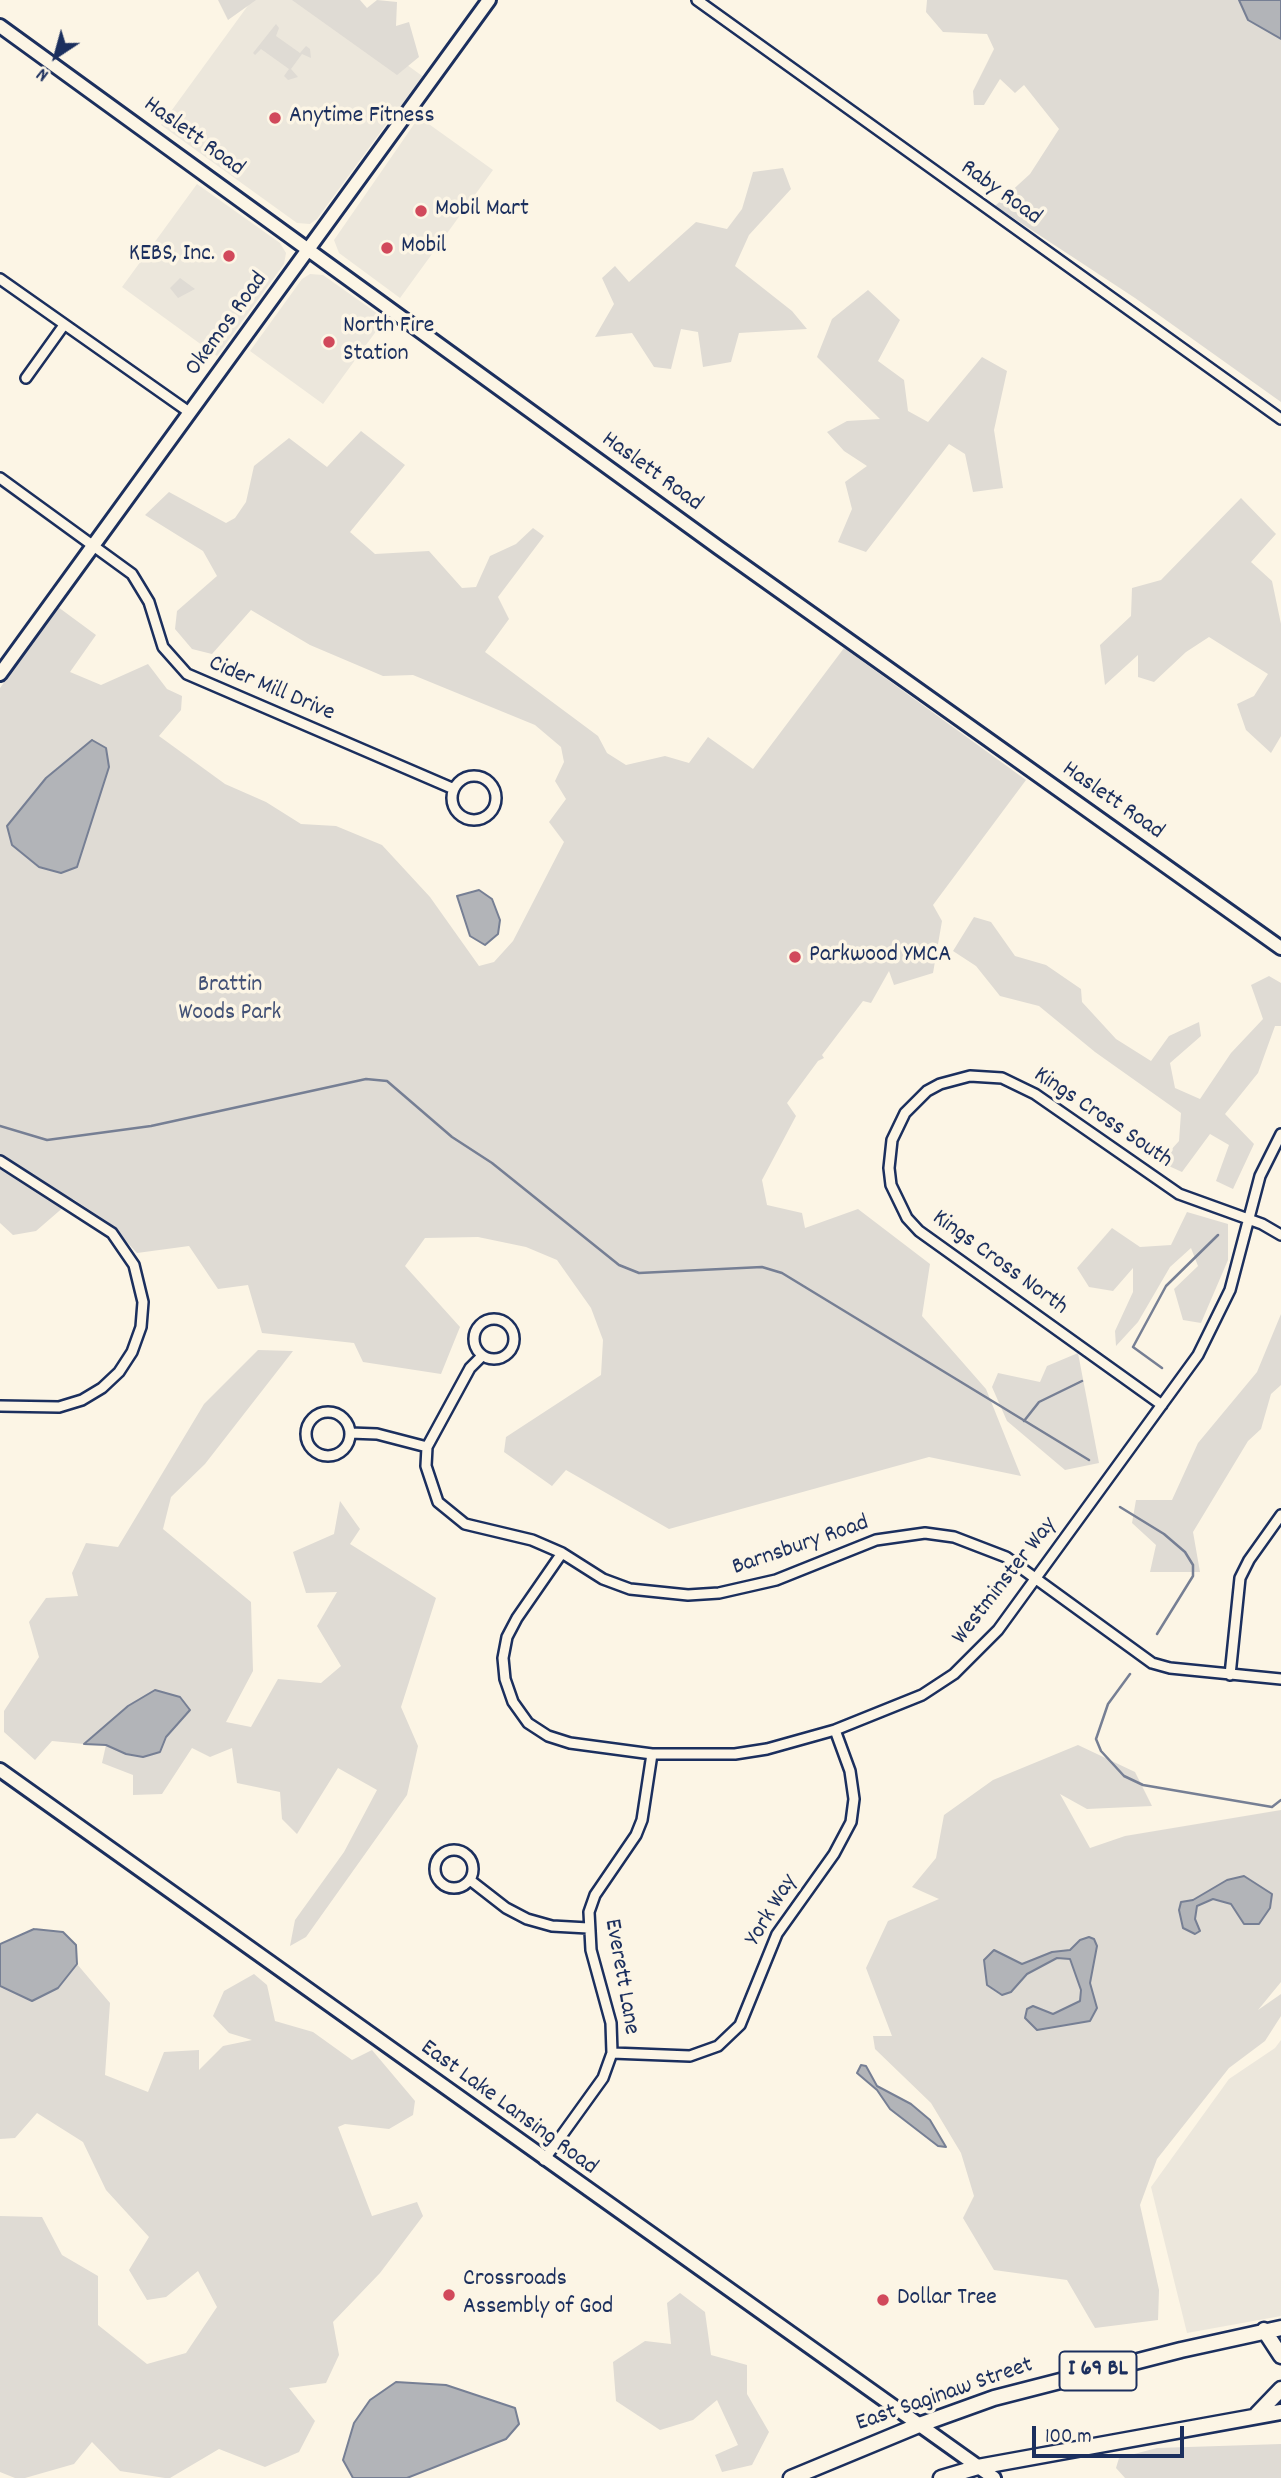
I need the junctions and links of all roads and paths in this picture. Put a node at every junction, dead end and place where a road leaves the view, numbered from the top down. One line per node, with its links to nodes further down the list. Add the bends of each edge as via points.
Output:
1 (489, 0): 4 (street, Okemos Road)
2 (696, 0): 9 (street, Raby Road)
3 (0, 26): 4 (street, Haslett Road)
4 (309, 248): 8 (street, Okemos Road); 14 (street, Haslett Road, via 730,556)
5 (0, 279): 6 (street)
6 (64, 325): 7 (street); 8 (street)
7 (26, 378)
8 (189, 412): 11 (street, Okemos Road)
9 (1281, 419)
10 (0, 478): 11 (street, Cider Mill Drive)
11 (93, 545): 12 (street, Okemos Road); 13 (street, Cider Mill Drive, via 142,587 163,647 187,674)
12 (0, 674)
13 (454, 789): 13 (street, via 453,804 467,819 481,819 495,804 494,789 485,779 471,776)
14 (1281, 948)
15 (905, 1113): 18 (street, Kings Cross South, via 940,1084 970,1076 1002,1078 1035,1094 1179,1194); 21 (street, Kings Cross North, via 892,1140 889,1168 897,1203 907,1218)
16 (1281, 1134): 18 (street, Westminster Way, via 1260,1176)
17 (0, 1161): 22 (street, via 112,1233 134,1265 143,1302 141,1328 132,1352 102,1388 59,1407)
18 (1248, 1219): 19 (street, Kings Cross South); 21 (street, Westminster Way, via 1220,1315 1198,1355)
19 (1281, 1235)
20 (482, 1356): 20 (street, via 496,1360 508,1354 514,1336 508,1324 489,1319 478,1326 474,1339); 24 (street, via 470,1368)
21 (1161, 1405): 27 (street, Westminster Way)
22 (0, 1406)
23 (350, 1433): 23 (street, via 340,1416 327,1412 310,1421 306,1434 317,1453 332,1455 345,1447); 24 (street, via 377,1434)
24 (427, 1447): 26 (street, Barnsbury Road, via 430,1485 450,1514 481,1529 532,1540)
25 (1281, 1515): 28 (street, via 1240,1578)
26 (562, 1553): 27 (street, Barnsbury Road, via 603,1579 630,1589 658,1594 719,1593 776,1580 876,1540 925,1533 981,1545); 31 (street, Westminster Way, via 507,1637 503,1658 513,1702 528,1723 548,1736)
27 (1036, 1578): 28 (street, Barnsbury Road, via 1152,1662); 30 (street, Westminster Way, via 998,1630 954,1674 922,1695)
28 (1230, 1675): 29 (street, Barnsbury Road)
29 (1281, 1679)
30 (835, 1730): 31 (street, Westminster Way, via 735,1754); 35 (street, York Way, via 850,1771 854,1800 850,1822 839,1846 777,1934 740,2025 718,2046 690,2056)
31 (652, 1754): 34 (street, Everett Lane, via 642,1820 595,1895)
32 (0, 1770): 36 (street, East Lake Lansing Road)
33 (470, 1881): 33 (street, via 472,1862 464,1853 446,1851 436,1860 436,1879 446,1887 459,1888); 34 (street, via 527,1919)
34 (588, 1928): 35 (street, Everett Lane, via 611,2023)
35 (612, 2053): 36 (street, Everett Lane, via 603,2078)
36 (544, 2160): 43 (street, East Lake Lansing Road)
37 (1281, 2328): 38 (main road, East Saginaw Street / I 69 BL)
38 (1264, 2330): 39 (main road); 43 (main road, East Saginaw Street / I 69 BL, via 994,2398)
39 (1281, 2356)
40 (1281, 2389): 42 (main road)
41 (1281, 2412): 42 (main road)
42 (1257, 2414): 44 (main road)
43 (919, 2425): 44 (street, East Lake Lansing Road); 45 (main road, East Saginaw Street / I 69 BL)
44 (978, 2467): 46 (main road); 47 (street, East Lake Lansing Road)
45 (791, 2478)
46 (941, 2478)
47 (994, 2478)

